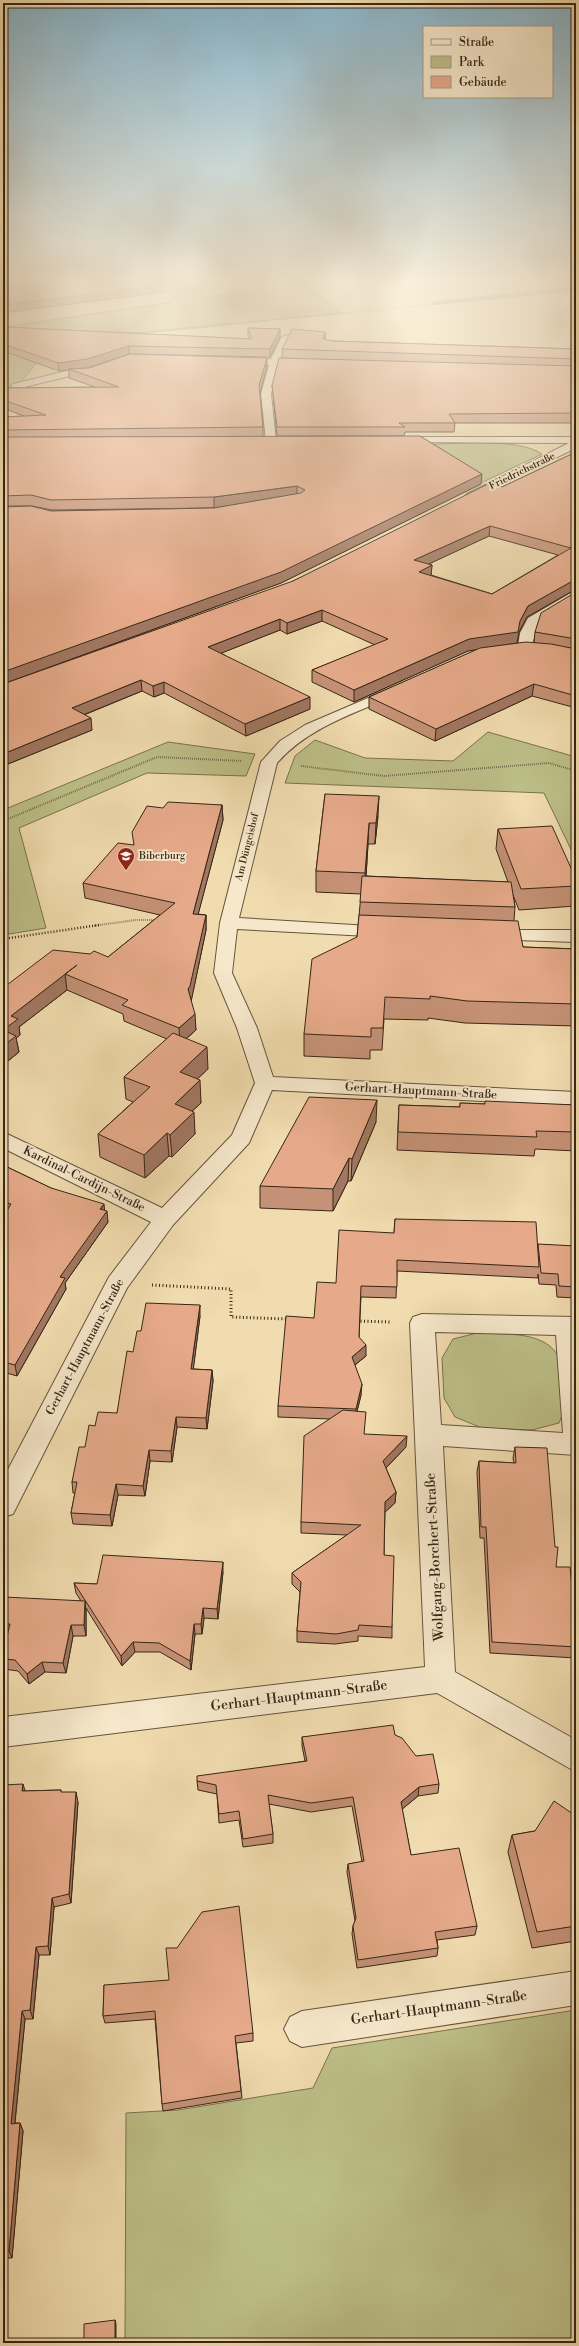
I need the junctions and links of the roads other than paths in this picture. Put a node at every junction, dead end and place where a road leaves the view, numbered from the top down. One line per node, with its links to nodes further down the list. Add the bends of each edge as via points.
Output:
1 (267, 391): 4 (street)
2 (388, 440): 3 (street)
3 (576, 440)
4 (271, 441)
5 (576, 444): 6 (street, Friedrichstraße)
6 (463, 500)
7 (576, 594): 8 (street, via 533,621 527,633)
8 (526, 648)
9 (410, 684): 10 (street, Am Düngelshof, via 310,728 284,744 269,762)
10 (229, 923): 11 (street); 14 (street, via 222,973 247,1028)
11 (403, 933)
12 (474, 934): 13 (street)
13 (576, 936)
14 (265, 1083): 15 (street, Gerhart-Hauptmann-Straße); 17 (street, Gerhart-Hauptmann-Straße, via 241,1138)
15 (576, 1099)
16 (3, 1139): 17 (street, Kardinal-Cardijn-Straße)
17 (165, 1219): 22 (street, Gerhart-Hauptmann-Straße, via 117,1283)
18 (572, 1326): 19 (street); 20 (street, Wolfgang-Borchert-Straße, via 422,1323)
19 (576, 1432)
20 (429, 1435): 21 (street); 23 (street, Wolfgang-Borchert-Straße)
21 (576, 1444)
22 (3, 1506)
23 (440, 1679): 24 (street, Gerhart-Hauptmann-Straße); 25 (street)
24 (3, 1732)
25 (576, 1757)
26 (576, 1988): 27 (street, Gerhart-Hauptmann-Straße)
27 (302, 2029)

